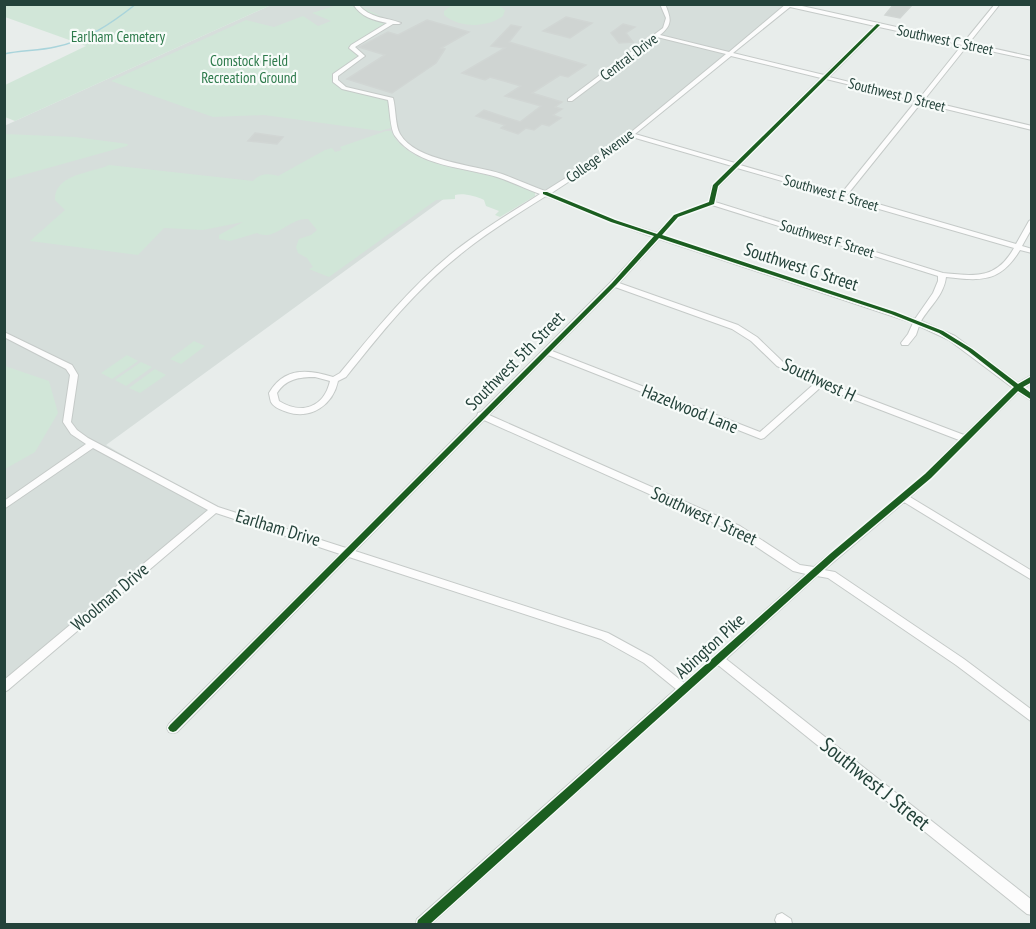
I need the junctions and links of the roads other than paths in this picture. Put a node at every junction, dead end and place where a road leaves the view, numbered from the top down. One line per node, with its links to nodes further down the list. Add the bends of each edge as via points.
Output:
1 (355, 4): 16 (street, Southwest G Street, via 367,15 395,22 353,46 362,56 335,75 335,81 344,88 391,99 396,134 408,147 441,162 498,175)
2 (662, 4): 6 (street, Central Drive, via 668,25)
3 (998, 4): 7 (street)
4 (789, 5): 5 (street, Southwest C Street); 8 (street, College Avenue)
5 (878, 25): 7 (street, Southwest C Street); 10 (street)
6 (657, 36): 8 (street, Southwest D Street); 11 (street, Central Drive)
7 (967, 44): 9 (street, Southwest C Street); 12 (street)
8 (729, 54): 10 (street, Southwest D Street); 14 (street, College Avenue)
9 (1032, 59)
10 (824, 78): 12 (street, Southwest D Street); 15 (street)
11 (570, 100)
12 (921, 101): 13 (street, Southwest D Street); 17 (street)
13 (1032, 128)
14 (631, 135): 15 (street, Southwest E Street); 16 (street, College Avenue, via 576,176)
15 (736, 165): 17 (street, Southwest E Street); 18 (street, via 715,186)
16 (545, 193): 20 (street, Southwest G Street); 30 (street, College Avenue, via 489,229 436,271 384,324 343,375)
17 (843, 196): 21 (street, Southwest E Street)
18 (712, 203): 20 (street, Southwest 5th Street, via 676,216); 23 (street, Southwest F Street)
19 (1032, 221): 21 (street, Southwest F Street)
20 (657, 235): 24 (street, Southwest 5th Street); 25 (street, Southwest G Street)
21 (1018, 247): 22 (street, Southwest E Street); 23 (street, Southwest F Street, via 1004,268 994,273 977,277)
22 (1032, 251)
23 (942, 275): 25 (street, via 940,286)
24 (614, 284): 28 (street, Southwest 5th Street); 31 (street, Southwest H, via 735,327 780,364)
25 (917, 322): 27 (street); 32 (street, Southwest G Street, via 952,338)
26 (4, 334): 36 (street, Earlham Drive, via 69,367 74,375 67,422)
27 (906, 343)
28 (546, 351): 31 (street, Hazelwood Lane, via 761,436); 34 (street, Southwest 5th Street)
29 (1032, 378): 32 (street, Abington Pike)
30 (334, 380): 30 (street, College Avenue, via 315,374 292,376 279,383 273,399 291,411 314,409 327,401)
31 (820, 384): 35 (street, Southwest H)
32 (1017, 388): 33 (street, Southwest G Street); 35 (street, Abington Pike)
33 (1032, 398)
34 (481, 416): 40 (street, Southwest 5th Street); 41 (street, Southwest I Street, via 737,529 797,568)
35 (965, 439): 37 (street, Abington Pike)
36 (92, 444): 38 (street); 39 (street, Earlham Drive)
37 (903, 497): 41 (street, Abington Pike); 42 (street)
38 (4, 506)
39 (215, 509): 40 (street, Earlham Drive); 44 (street, Woolman Drive)
40 (347, 550): 45 (street, Earlham Drive, via 604,636 648,660); 47 (street, Southwest 5th Street)
41 (816, 572): 43 (street, Abington Pike); 46 (street, Southwest I Street, via 831,575 960,662)
42 (1032, 576)
43 (718, 659): 45 (street, Abington Pike); 48 (street, Southwest J Street)
44 (4, 687)
45 (684, 689): 49 (street, Abington Pike)
46 (1032, 717)
47 (173, 728)
48 (1032, 909)
49 (422, 924)

